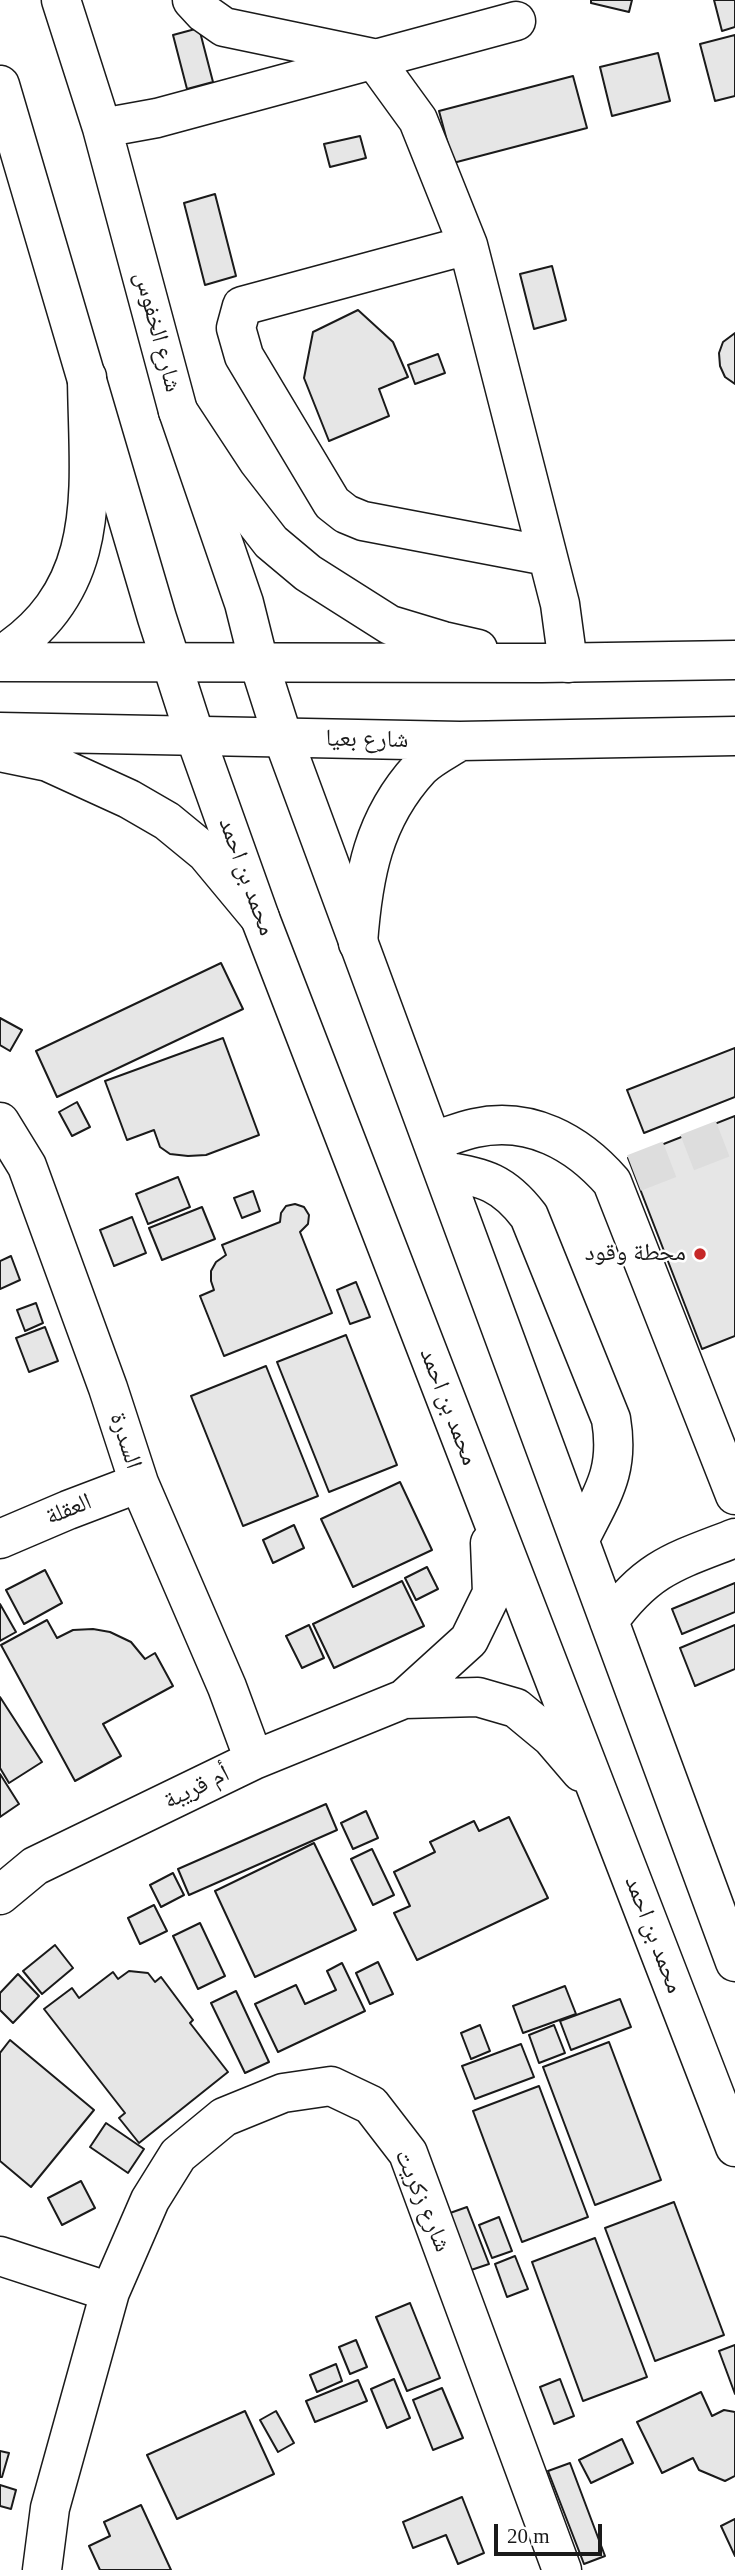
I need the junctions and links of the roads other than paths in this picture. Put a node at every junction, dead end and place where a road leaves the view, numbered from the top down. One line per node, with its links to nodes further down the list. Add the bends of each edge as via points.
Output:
1 (61, 0): 6 (street, شارع الخفوس)
2 (192, 0): 4 (street, via 224,27)
3 (516, 21): 4 (street)
4 (373, 58): 6 (street, via 158,118); 7 (street, via 418,120)
5 (0, 85): 8 (street)
6 (102, 128): 9 (street, شارع الخفوس)
7 (468, 245): 10 (street); 10 (street, via 242,306 236,328 244,356 332,503 346,514)
8 (88, 377): 11 (street, via 88,520 80,555 46,618); 14 (street)
9 (178, 411): 15 (street, شارع الخفوس); 16 (street, via 271,542 308,573 390,625 443,641)
10 (547, 556): 16 (street, via 560,604)
11 (0, 656)
12 (735, 660): 16 (street)
13 (0, 662): 14 (street)
14 (171, 663): 15 (street); 18 (street, محمد بن احمد)
15 (259, 663): 16 (street); 20 (street)
16 (555, 663)
17 (0, 732): 18 (street, شارع بعيا)
18 (195, 736): 20 (street, شارع بعيا); 23 (street, محمد بن احمد)
19 (735, 736): 21 (street, شارع بعيا)
20 (283, 738): 21 (street, شارع بعيا); 24 (street)
21 (460, 741): 24 (street, via 422,766 391,804 373,846 362,890)
22 (0, 752): 23 (street, via 48,762 167,821 206,853)
23 (260, 918): 29 (street, محمد بن احمد)
24 (358, 943): 26 (street)
25 (0, 1122): 27 (street, السدرة, via 27,1166)
26 (438, 1156): 28 (street, via 474,1128 496,1125 541,1131 561,1139 623,1177); 32 (street); 32 (street, via 492,1182 529,1216 611,1419 615,1440 610,1479)
27 (139, 1483): 31 (street, العقلة); 35 (street, السدرة)
28 (735, 1495)
29 (488, 1510): 34 (street, أم قريبة, via 492,1594 469,1640); 36 (street, محمد بن احمد)
30 (735, 1538): 33 (street, via 659,1569 642,1581)
31 (0, 1539)
32 (580, 1539): 33 (street)
33 (609, 1621): 38 (street)
34 (404, 1699): 35 (street, أم قريبة); 36 (street, أم قريبة, via 478,1697 516,1708 551,1737)
35 (254, 1760): 37 (street, أم قريبة, via 35,1866)
36 (597, 1790): 39 (street, محمد بن احمد)
37 (0, 1895)
38 (735, 1962)
39 (735, 2147)
40 (0, 2256): 41 (street)
41 (110, 2292): 42 (street, شارع زكريت, via 50,2508); 43 (street, شارع زكريت, via 150,2200 178,2155 224,2117 283,2093 331,2086 371,2105 408,2154)
42 (42, 2570)
43 (562, 2570)

